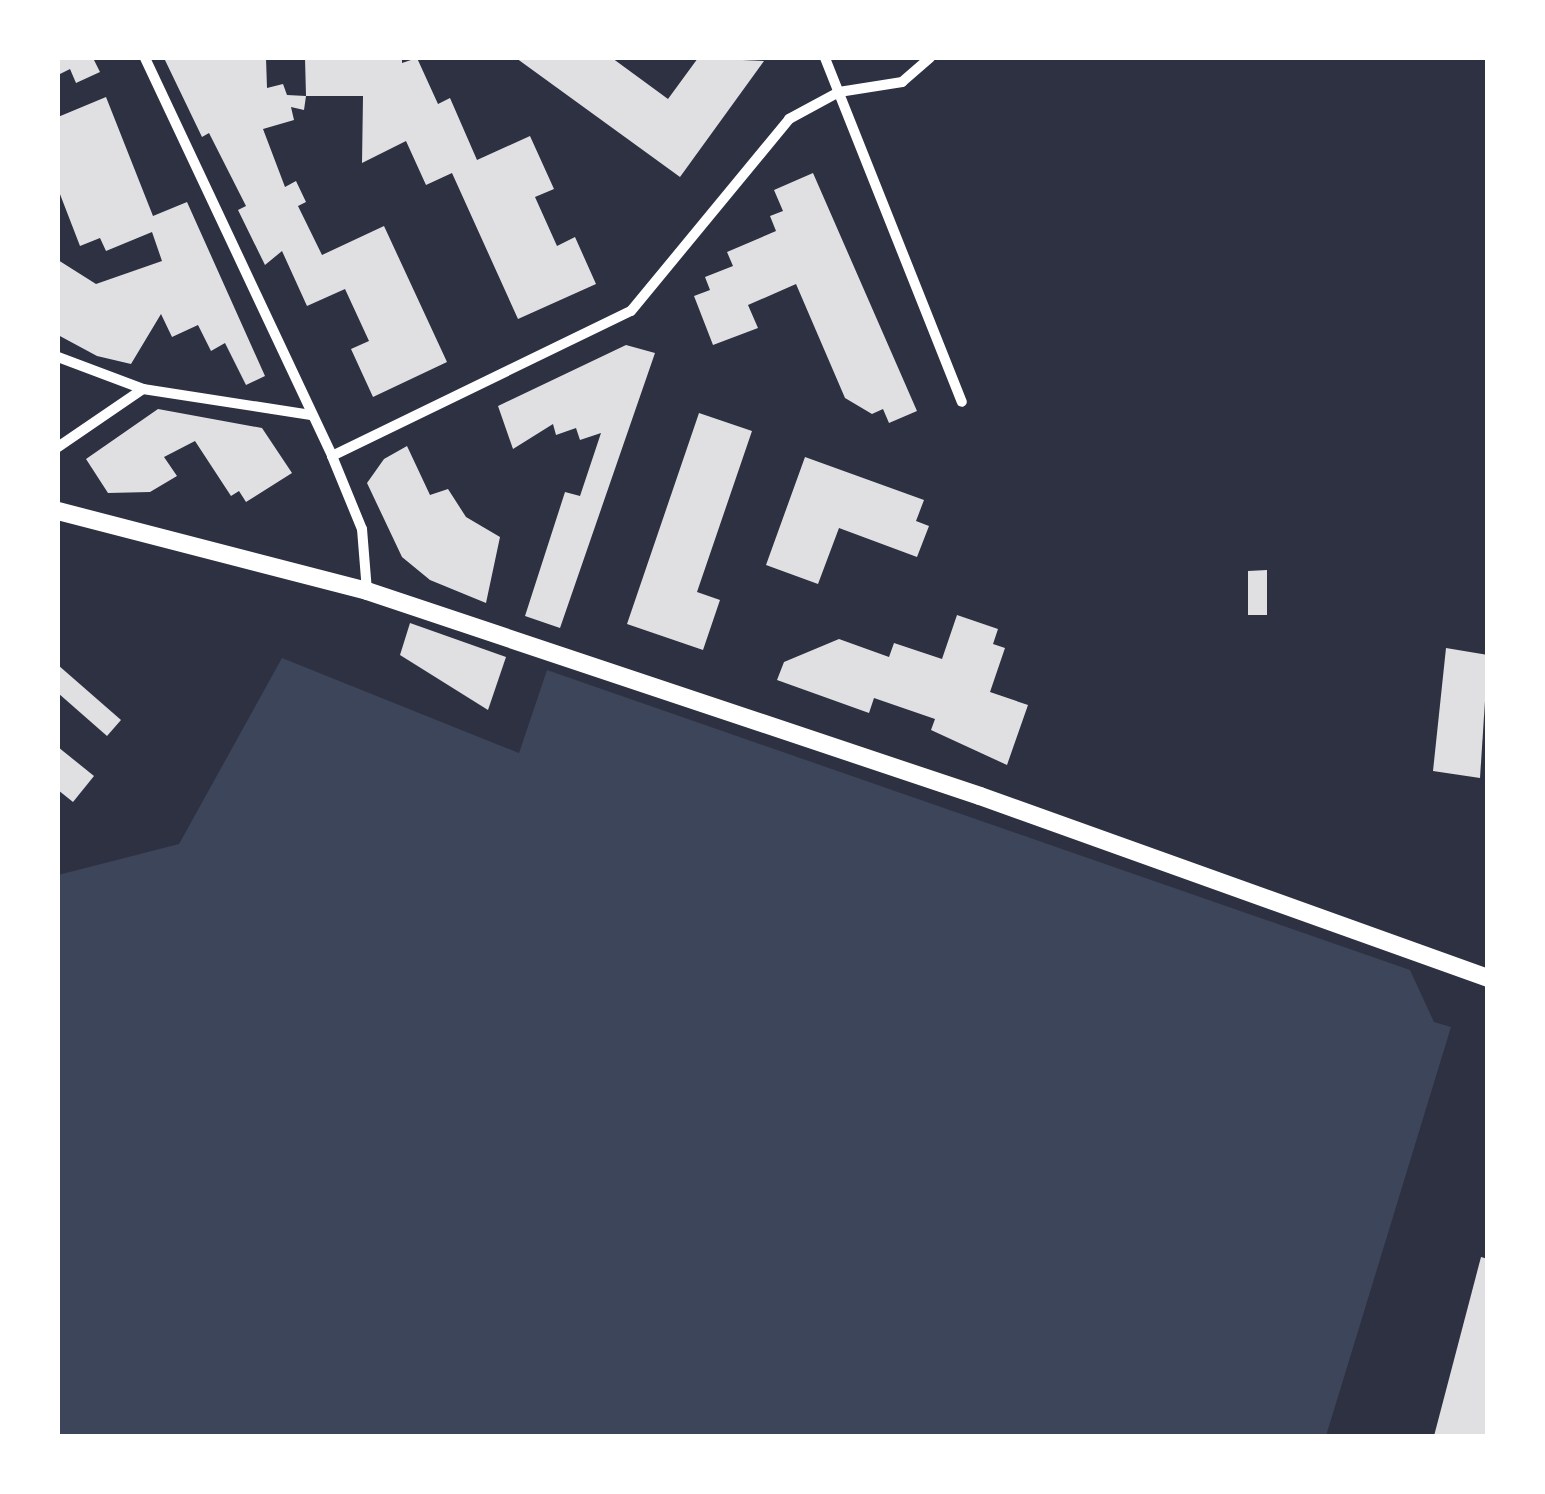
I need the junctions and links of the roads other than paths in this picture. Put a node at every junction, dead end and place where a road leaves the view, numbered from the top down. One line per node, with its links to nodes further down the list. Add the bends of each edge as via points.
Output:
1 (144, 58): 8 (street)
2 (825, 58): 4 (street)
3 (930, 58): 4 (street, via 902,82)
4 (839, 92): 7 (street); 10 (street, via 789,118 631,311)
5 (58, 358): 6 (street)
6 (143, 389): 8 (street); 9 (street)
7 (962, 402)
8 (310, 415): 10 (street)
9 (58, 447)
10 (332, 456): 12 (street, via 362,529)
11 (58, 511): 12 (street)
12 (367, 591): 13 (street, via 980,796)
13 (1488, 978)

